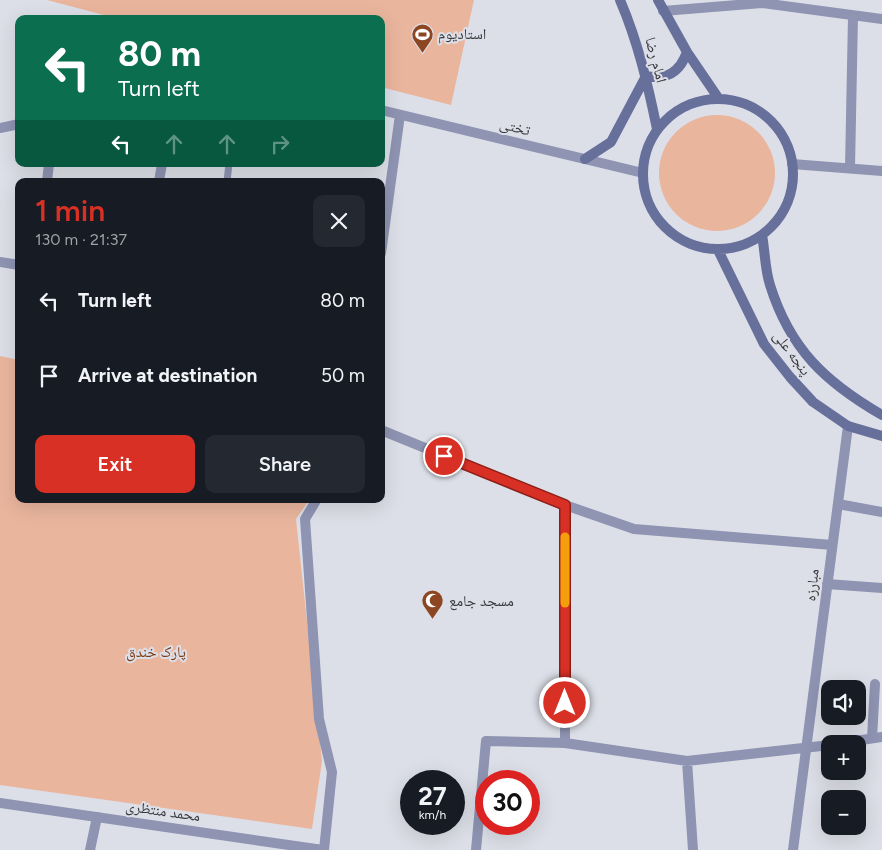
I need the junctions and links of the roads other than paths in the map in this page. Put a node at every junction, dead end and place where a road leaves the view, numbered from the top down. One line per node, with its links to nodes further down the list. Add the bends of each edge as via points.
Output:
1 (620, 0): 8 (main road, امام رضا, via 633,30)
2 (658, 0): 3 (main road, امام رضا)
3 (663, 11): 5 (street, via 762,3); 7 (main road, امام رضا)
4 (882, 12): 6 (lane)
5 (853, 16): 6 (street); 17 (street)
6 (882, 19)
7 (687, 52): 8 (main road, via 672,74 657,78); 9 (main road, امام رضا)
8 (646, 76): 14 (main road, امام رضا); 15 (main road, via 611,142)
9 (718, 99): 14 (main road, via 695,102 674,112); 16 (main road, via 742,102 763,114 780,130)
10 (385, 111): 11 (street, تختی)
11 (400, 115): 15 (street, تختی); 20 (street)
12 (15, 125): 13 (street)
13 (0, 128)
14 (657, 129): 19 (main road, via 646,150)
15 (585, 159): 19 (street, تختی)
16 (792, 164): 17 (street); 21 (main road, via 794,175 790,198 779,219)
17 (850, 168): 18 (street)
18 (882, 171)
19 (642, 173): 22 (main road, via 646,197 657,218 674,235 695,246)
20 (385, 224)
21 (762, 236): 22 (main road, via 741,246); 25 (main road, پنجه علی, via 770,284 788,328 810,360 830,381)
22 (718, 250): 26 (main road, پنجه علی, via 764,344 813,402)
23 (0, 262): 24 (street)
24 (15, 264)
25 (882, 415)
26 (848, 426): 28 (main road, پنجه علی); 30 (street, مبارزه)
27 (385, 432): 31 (street)
28 (882, 436)
29 (315, 503): 46 (street, via 305,519 319,719 332,772)
30 (838, 504): 32 (street); 33 (street, مبارزه)
31 (565, 505): 33 (street, via 634,529); 38 (street)
32 (882, 512)
33 (832, 545): 34 (street, مبارزه)
34 (827, 584): 35 (street); 40 (street, مبارزه)
35 (882, 588)
36 (875, 684): 37 (street)
37 (877, 737)
38 (565, 743): 41 (street); 47 (street, via 486,741)
39 (821, 746): 40 (street)
40 (806, 748): 41 (street); 49 (street, مبارزه)
41 (687, 761): 48 (street)
42 (0, 803): 43 (street, محمد منتظری)
43 (97, 817): 44 (street, محمد منتظری); 45 (street)
44 (292, 848): 46 (street, محمد منتظری)
45 (90, 850)
46 (323, 850)
47 (476, 850)
48 (693, 850)
49 (793, 850)

